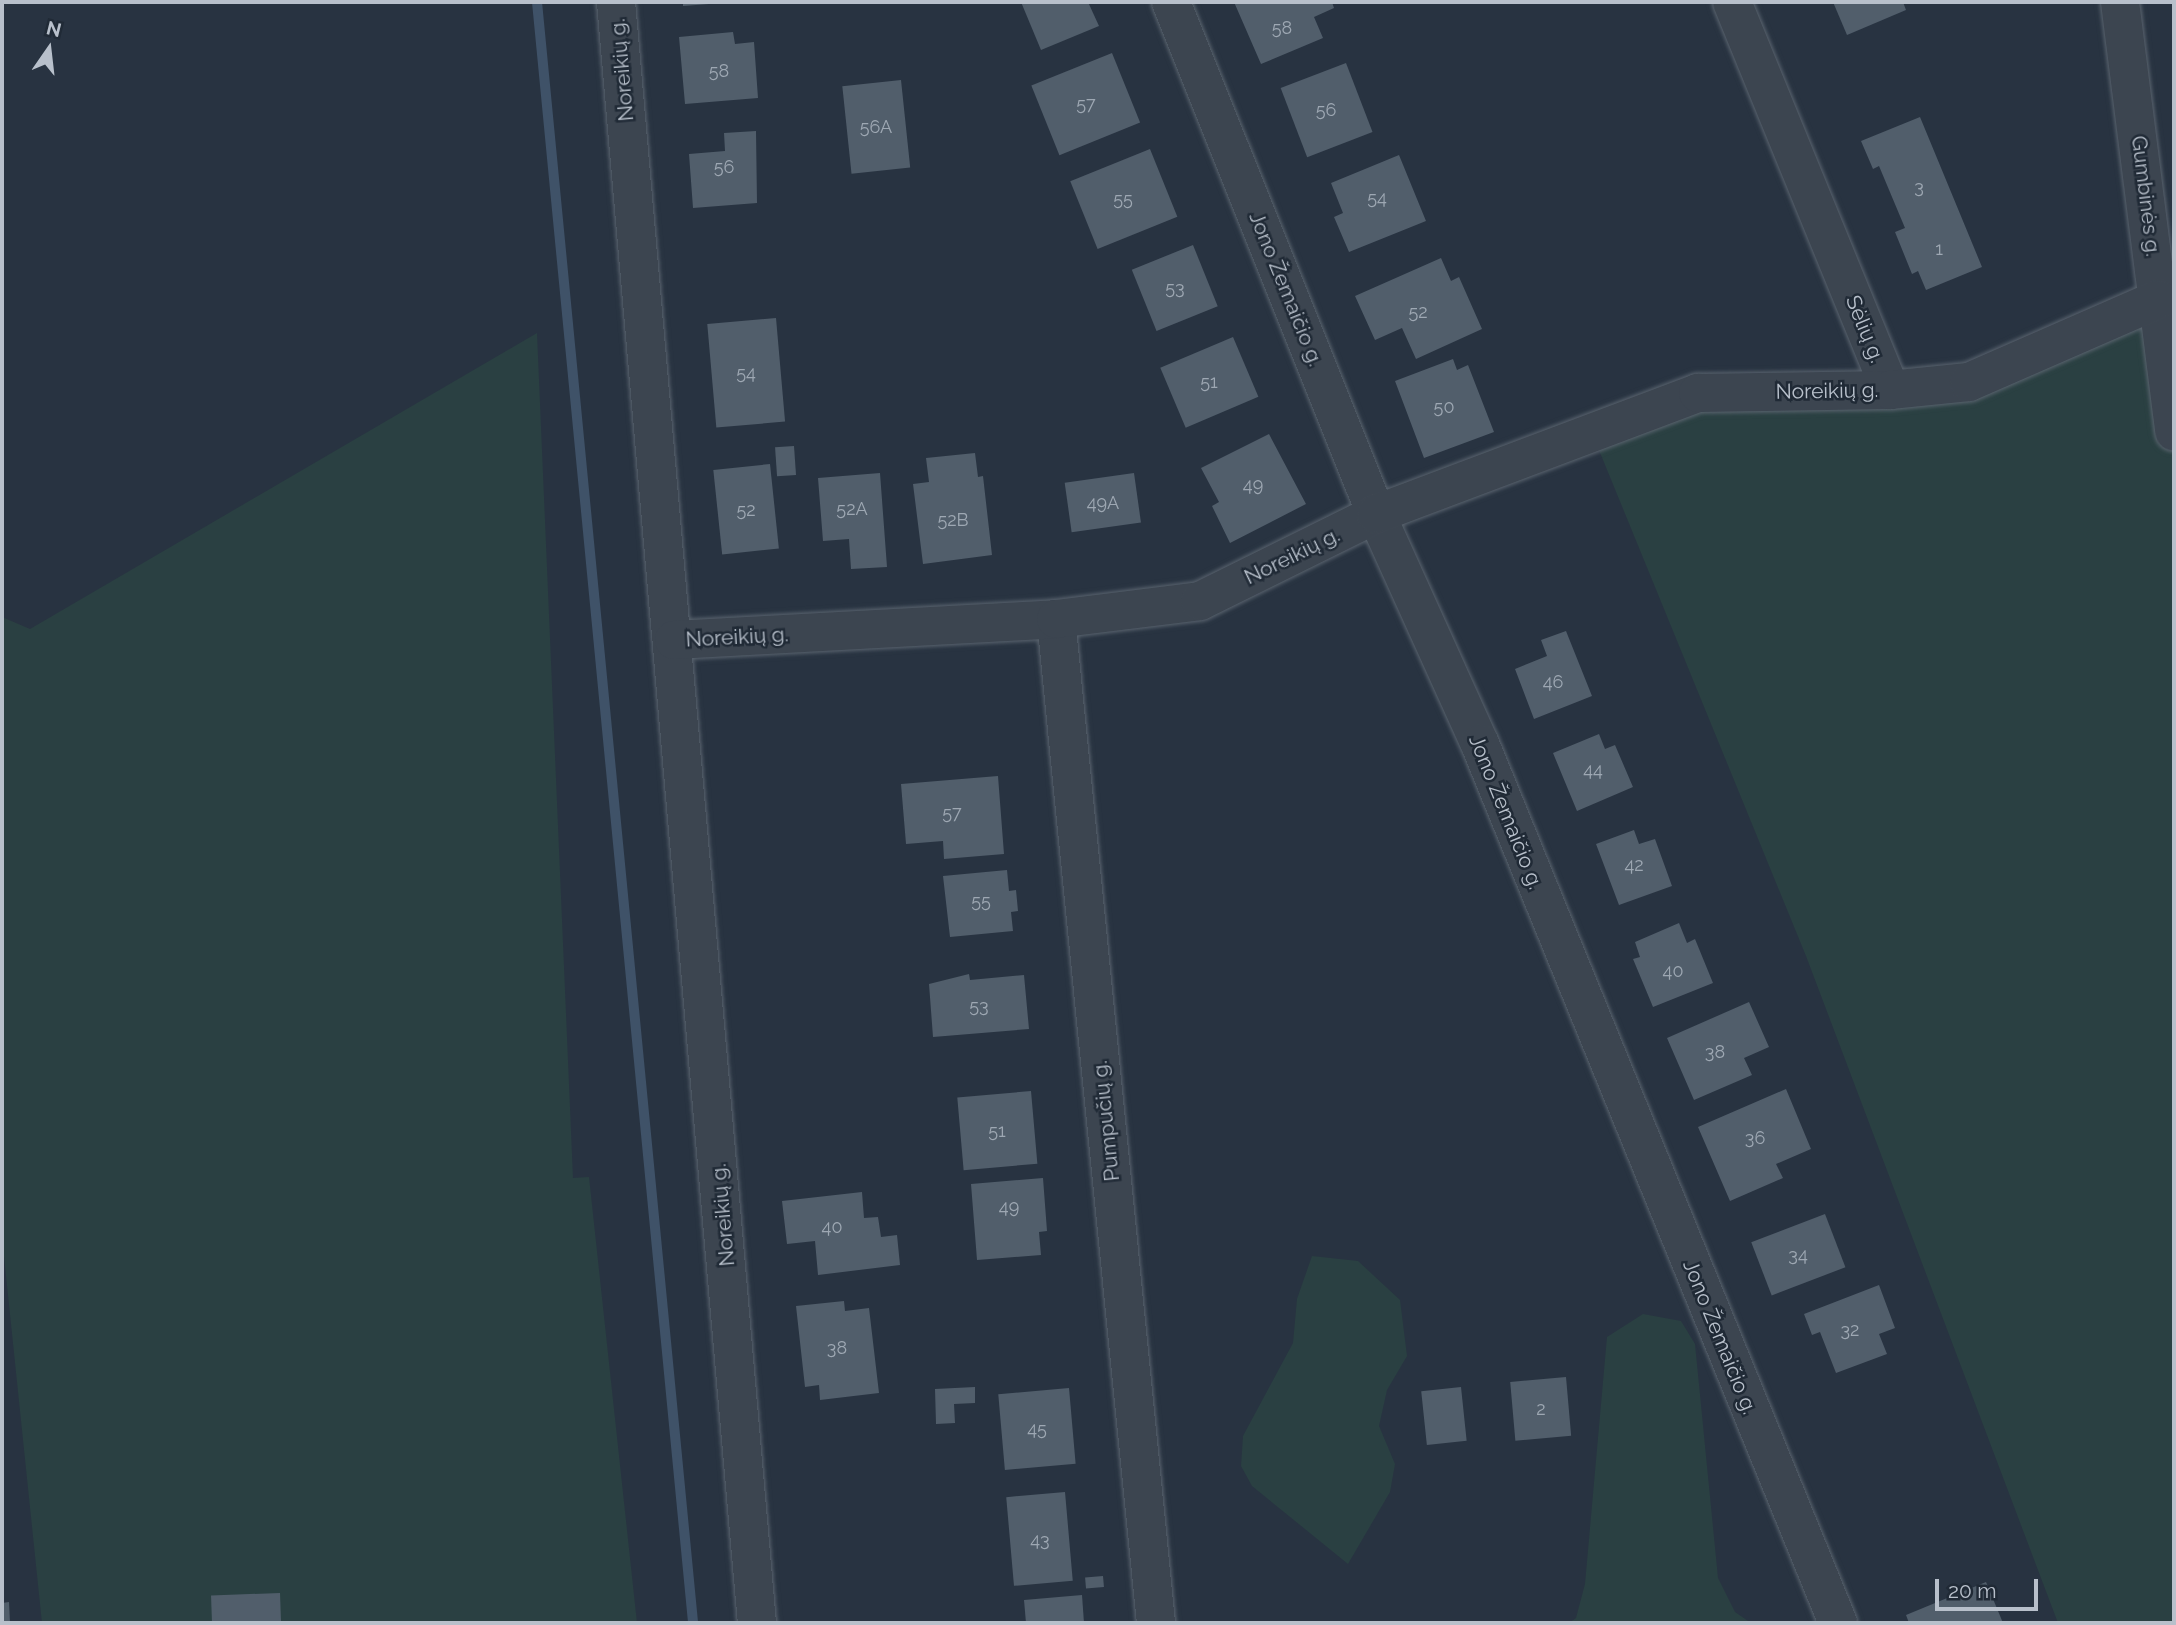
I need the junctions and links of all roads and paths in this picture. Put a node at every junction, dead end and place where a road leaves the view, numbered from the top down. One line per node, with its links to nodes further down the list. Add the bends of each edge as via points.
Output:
1 (616, 2): 10 (street, Noreikių g.)
2 (1171, 2): 8 (street, Jono Žemaičio g.)
3 (1732, 2): 6 (street, Sėlių g.)
4 (2120, 2): 5 (street, Gumbinės g.)
5 (2159, 299): 6 (street, Sėlių g., via 1969,382); 7 (street, Gumbinės g.)
6 (1890, 390): 8 (street, Noreikių g., via 1698,393)
7 (2174, 432)
8 (1376, 514): 9 (street, Noreikių g., via 1200,601); 13 (street, Jono Žemaičio g., via 1480,744)
9 (1056, 619): 10 (street, Noreikių g.); 12 (street, Pumpučių g.)
10 (674, 640): 11 (street, Noreikių g.)
11 (757, 1623)
12 (1156, 1623)
13 (1838, 1623)

